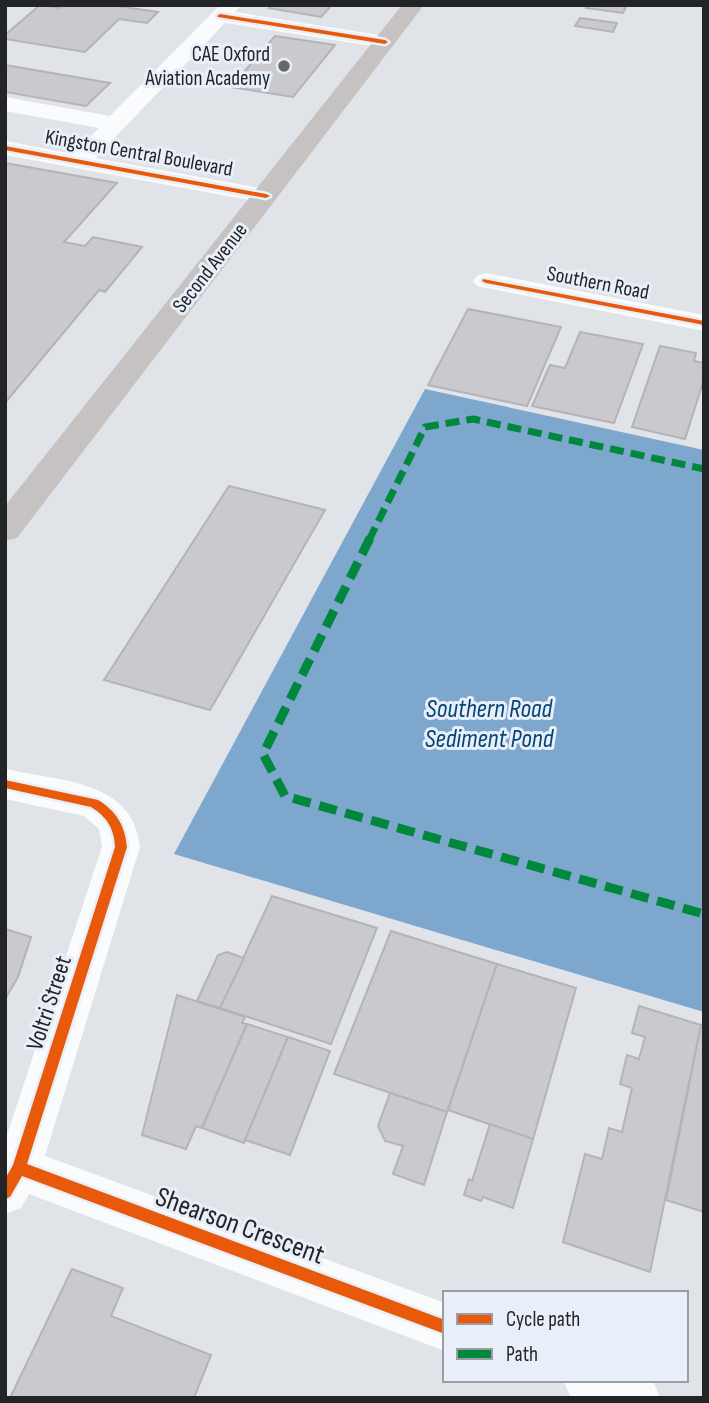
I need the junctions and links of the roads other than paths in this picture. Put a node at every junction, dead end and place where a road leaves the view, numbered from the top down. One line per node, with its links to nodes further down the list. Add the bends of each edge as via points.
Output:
1 (413, 5): 3 (main road, Second Avenue)
2 (226, 11): 3 (street); 5 (street)
3 (385, 42): 8 (main road, Second Avenue)
4 (5, 104): 5 (street)
5 (115, 124): 7 (street)
6 (5, 148): 7 (street, Kingston Central Boulevard)
7 (79, 161): 8 (street, Kingston Central Boulevard)
8 (266, 196): 11 (main road, Second Avenue)
9 (486, 281): 10 (street, Southern Road)
10 (704, 323)
11 (5, 530)
12 (5, 784): 13 (street, Voltri Street, via 94,803 118,823 121,847)
13 (12, 1180): 14 (street, Shearson Crescent)
14 (443, 1326)
15 (593, 1382): 16 (street)
16 (635, 1398)

